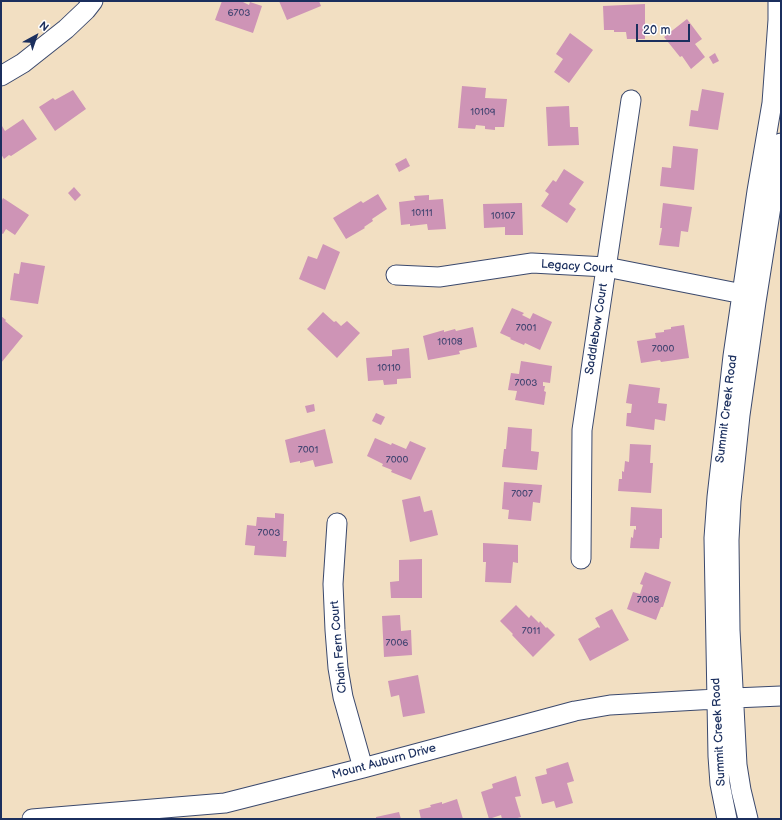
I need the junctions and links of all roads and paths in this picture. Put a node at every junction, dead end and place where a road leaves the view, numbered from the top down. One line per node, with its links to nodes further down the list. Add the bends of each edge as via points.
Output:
1 (93, 1): 3 (street, via 66,29 23,63)
2 (778, 1): 8 (street, Summit Creek Road, via 772,104 757,191)
3 (1, 76)
4 (631, 100): 6 (street, Saddlebow Court)
5 (781, 143): 8 (street, Summit Creek Road)
6 (606, 267): 7 (street, Legacy Court, via 532,263 439,278); 8 (street, Legacy Court); 10 (street, Saddlebow Court, via 582,430)
7 (396, 275)
8 (750, 295): 12 (street, Summit Creek Road, via 731,501 730,630)
9 (337, 522): 13 (street, Chain Fern Court, via 334,584 338,668 343,697)
10 (581, 559)
11 (781, 696): 12 (street, Mount Auburn Drive)
12 (725, 698): 13 (street, Mount Auburn Drive, via 610,705 575,711); 16 (street, Summit Creek Road, via 718,756); 17 (street, Summit Creek Road, via 740,790)
13 (363, 768): 14 (street, Mount Auburn Drive)
14 (225, 811): 15 (street, Mount Auburn Drive)
15 (32, 819)
16 (727, 819)
17 (748, 819)

